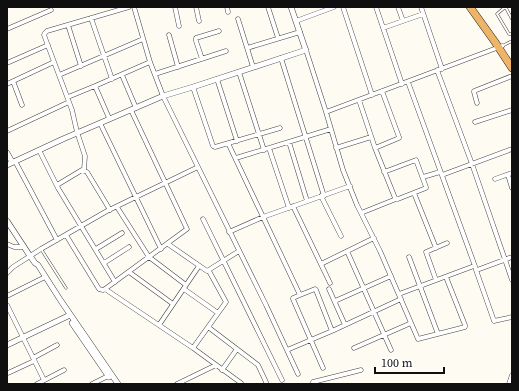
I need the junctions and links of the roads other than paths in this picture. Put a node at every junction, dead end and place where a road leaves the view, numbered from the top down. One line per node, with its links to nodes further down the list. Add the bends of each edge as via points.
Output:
1 (129, 7): 18 (street)
2 (134, 7): 33 (street)
3 (175, 7): 25 (street)
4 (196, 7): 21 (street)
5 (227, 7): 16 (street)
6 (268, 7): 32 (street)
7 (291, 7): 22 (street)
8 (334, 7): 22 (street)
9 (343, 7): 67 (street)
10 (376, 7): 26 (street)
11 (398, 7): 23 (street)
12 (421, 7): 17 (street)
13 (470, 7): 36 (highway)
14 (476, 7): 36 (highway)
15 (51, 10): 27 (street)
16 (228, 12)
17 (423, 14): 23 (street); 51 (street)
18 (90, 18): 24 (street); 40 (street)
19 (238, 19): 37 (street)
20 (512, 19): 30 (lane, via 506,8 497,13 509,34)
21 (199, 20)
22 (296, 21): 29 (street)
23 (403, 21): 26 (street)
24 (68, 25): 35 (street, via 47,31 44,38); 47 (street)
25 (179, 26)
26 (383, 28): 63 (street)
27 (7, 29)
28 (219, 31): 42 (street, via 196,38)
29 (300, 32): 32 (street); 38 (street)
30 (512, 34)
31 (169, 35): 48 (street)
32 (278, 38): 37 (street)
33 (143, 39): 40 (street); 45 (street)
34 (512, 41): 36 (lane)
35 (48, 45): 44 (street); 46 (street)
36 (501, 47): 43 (highway); 50 (highway); 51 (street)
37 (247, 48): 49 (street)
38 (306, 50): 41 (street); 75 (street)
39 (226, 51): 42 (street)
40 (104, 56): 47 (street); 58 (street)
41 (281, 58): 49 (street); 84 (street)
42 (202, 59): 48 (street)
43 (512, 61)
44 (54, 62): 55 (street); 60 (street)
45 (150, 62): 54 (street); 56 (street)
46 (7, 63)
47 (80, 66): 55 (street)
48 (178, 67): 54 (street)
49 (253, 67): 53 (street)
50 (512, 68)
51 (442, 69): 52 (street)
52 (437, 70): 61 (street); 98 (street)
53 (239, 72): 59 (street); 83 (street)
54 (155, 74): 68 (street)
55 (59, 75): 69 (street)
56 (122, 75): 58 (street); 73 (street)
57 (512, 76): 71 (street, via 474,91)
58 (112, 79): 64 (street)
59 (217, 80): 65 (street); 86 (street)
60 (13, 81): 62 (street); 72 (street)
61 (408, 82): 63 (street); 102 (street)
62 (7, 84)
63 (402, 84): 66 (street)
64 (95, 86): 69 (street); 76 (street)
65 (193, 87): 68 (street); 88 (street, via 212,145 215,147)
66 (382, 91): 67 (street); 91 (street, via 399,138)
67 (372, 95): 70 (street)
68 (163, 96): 73 (street); 99 (street)
69 (69, 100): 81 (street); 82 (street)
70 (359, 100): 75 (street); 85 (street)
71 (477, 103)
72 (22, 105)
73 (134, 109): 76 (street); 106 (street)
74 (512, 110): 77 (street)
75 (326, 112): 80 (street)
76 (109, 118): 78 (street)
77 (475, 122)
78 (100, 123): 82 (street); 112 (street)
79 (280, 128): 83 (street)
80 (331, 129): 84 (street); 90 (street)
81 (7, 131)
82 (78, 132): 93 (street); 100 (street, via 85,156)
83 (259, 135): 86 (street); 94 (street)
84 (306, 136): 87 (street); 111 (street)
85 (371, 137): 90 (street); 91 (street)
86 (237, 141): 88 (street)
87 (289, 142): 89 (street); 114 (street)
88 (228, 143): 96 (street)
89 (269, 148): 94 (street); 116 (street)
90 (336, 148): 108 (street)
91 (375, 148): 101 (street)
92 (512, 148): 98 (street)
93 (39, 150): 97 (street); 107 (street)
94 (264, 150): 96 (street)
95 (7, 153): 97 (street)
96 (236, 158): 119 (street)
97 (11, 163): 128 (street)
98 (472, 164): 102 (street); 144 (street)
99 (198, 167): 106 (street); 123 (street)
100 (84, 170): 107 (street); 117 (street)
101 (384, 172): 104 (street, via 416,160); 113 (street)
102 (441, 173): 104 (street); 149 (street)
103 (510, 174): 105 (street); 109 (street)
104 (423, 177): 110 (street, via 426,188)
105 (495, 179)
106 (166, 183): 112 (street); 131 (street, via 187,229)
107 (57, 185): 122 (street)
108 (350, 186): 111 (street); 118 (street)
109 (512, 188)
110 (414, 193): 113 (street); 134 (street)
111 (322, 196): 114 (street); 126 (street)
112 (136, 197): 115 (street); 137 (street)
113 (396, 199): 118 (street)
114 (307, 201): 116 (street)
115 (117, 207): 117 (street); 141 (street)
116 (291, 207): 119 (street); 147 (street)
117 (110, 210): 122 (street)
118 (362, 213): 127 (street)
119 (263, 217): 123 (street); 167 (street)
120 (203, 219): 145 (street)
121 (7, 221): 132 (street)
122 (82, 226): 125 (street); 136 (street)
123 (229, 232): 138 (street)
124 (122, 233): 136 (street)
125 (66, 235): 128 (street); 165 (street, via 99,289)
126 (341, 236)
127 (374, 238): 139 (street); 153 (street)
128 (57, 240): 135 (street)
129 (448, 243): 134 (street)
130 (7, 244): 132 (street)
131 (168, 244): 137 (street); 148 (street)
132 (24, 247): 140 (street)
133 (129, 247): 146 (street)
134 (436, 248): 156 (street, via 426,252)
135 (41, 249): 140 (street); 162 (lane)
136 (96, 249): 146 (street)
137 (161, 249): 141 (street)
138 (239, 251): 145 (street); 191 (street)
139 (346, 251): 147 (street); 164 (street)
140 (30, 256): 150 (street); 155 (street)
141 (149, 257): 152 (street); 161 (street)
142 (409, 257): 160 (street)
143 (512, 257): 144 (street)
144 (505, 260): 149 (street); 157 (street)
145 (223, 261): 151 (street); 204 (street)
146 (104, 263): 158 (street)
147 (321, 264): 159 (street)
148 (199, 266): 151 (street); 161 (street)
149 (475, 268): 154 (street); 176 (street, via 494,322)
150 (8, 270)
151 (209, 270): 174 (street, via 226,300)
152 (129, 272): 158 (street); 171 (street)
153 (391, 276): 164 (street); 166 (street)
154 (446, 277): 156 (street); 182 (street, via 465,326)
155 (44, 278): 168 (street); 175 (street)
156 (436, 280): 160 (street)
157 (512, 280)
158 (115, 282): 165 (street)
159 (330, 283)
160 (420, 286): 166 (street); 182 (street)
161 (185, 287): 171 (street); 174 (street)
162 (66, 288)
163 (329, 288): 170 (street)
164 (363, 288): 170 (street); 173 (street)
165 (105, 289): 178 (street)
166 (399, 294): 169 (street)
167 (300, 295): 181 (street, via 316,290); 185 (street, via 293,299)
168 (7, 296)
169 (401, 299): 173 (street); 177 (street)
170 (335, 301): 179 (street)
171 (173, 304): 178 (street)
172 (7, 305): 184 (street)
173 (374, 312): 179 (street); 183 (street)
174 (218, 313): 180 (street)
175 (69, 315): 184 (street); 202 (street); 210 (street)
176 (512, 317)
177 (411, 323): 182 (street, via 418,339); 183 (street)
178 (159, 325): 188 (street)
179 (345, 325): 181 (street)
180 (208, 327): 188 (street); 190 (street)
181 (332, 331): 185 (street)
182 (438, 334)
183 (384, 335): 189 (street); 192 (street)
184 (23, 338): 187 (street); 193 (street)
185 (311, 340): 191 (street); 195 (street)
186 (57, 344): 193 (street)
187 (7, 345)
188 (193, 348): 194 (street)
189 (354, 348)
190 (237, 349): 197 (street); 205 (street, via 260,367)
191 (287, 350): 200 (street)
192 (391, 350)
193 (33, 359): 199 (street); 203 (street)
194 (216, 365): 197 (street); 211 (street)
195 (324, 368)
196 (64, 370): 203 (street)
197 (222, 370): 206 (street)
198 (361, 370): 212 (street)
199 (8, 373)
200 (298, 374)
201 (512, 375): 213 (street)
202 (108, 376): 208 (street); 209 (street)
203 (44, 380): 207 (street)
204 (282, 380)
205 (266, 382)
206 (241, 383)
207 (37, 384)
208 (93, 384)
209 (114, 384)
210 (118, 384)
211 (177, 384)
212 (312, 384)
213 (509, 384)

